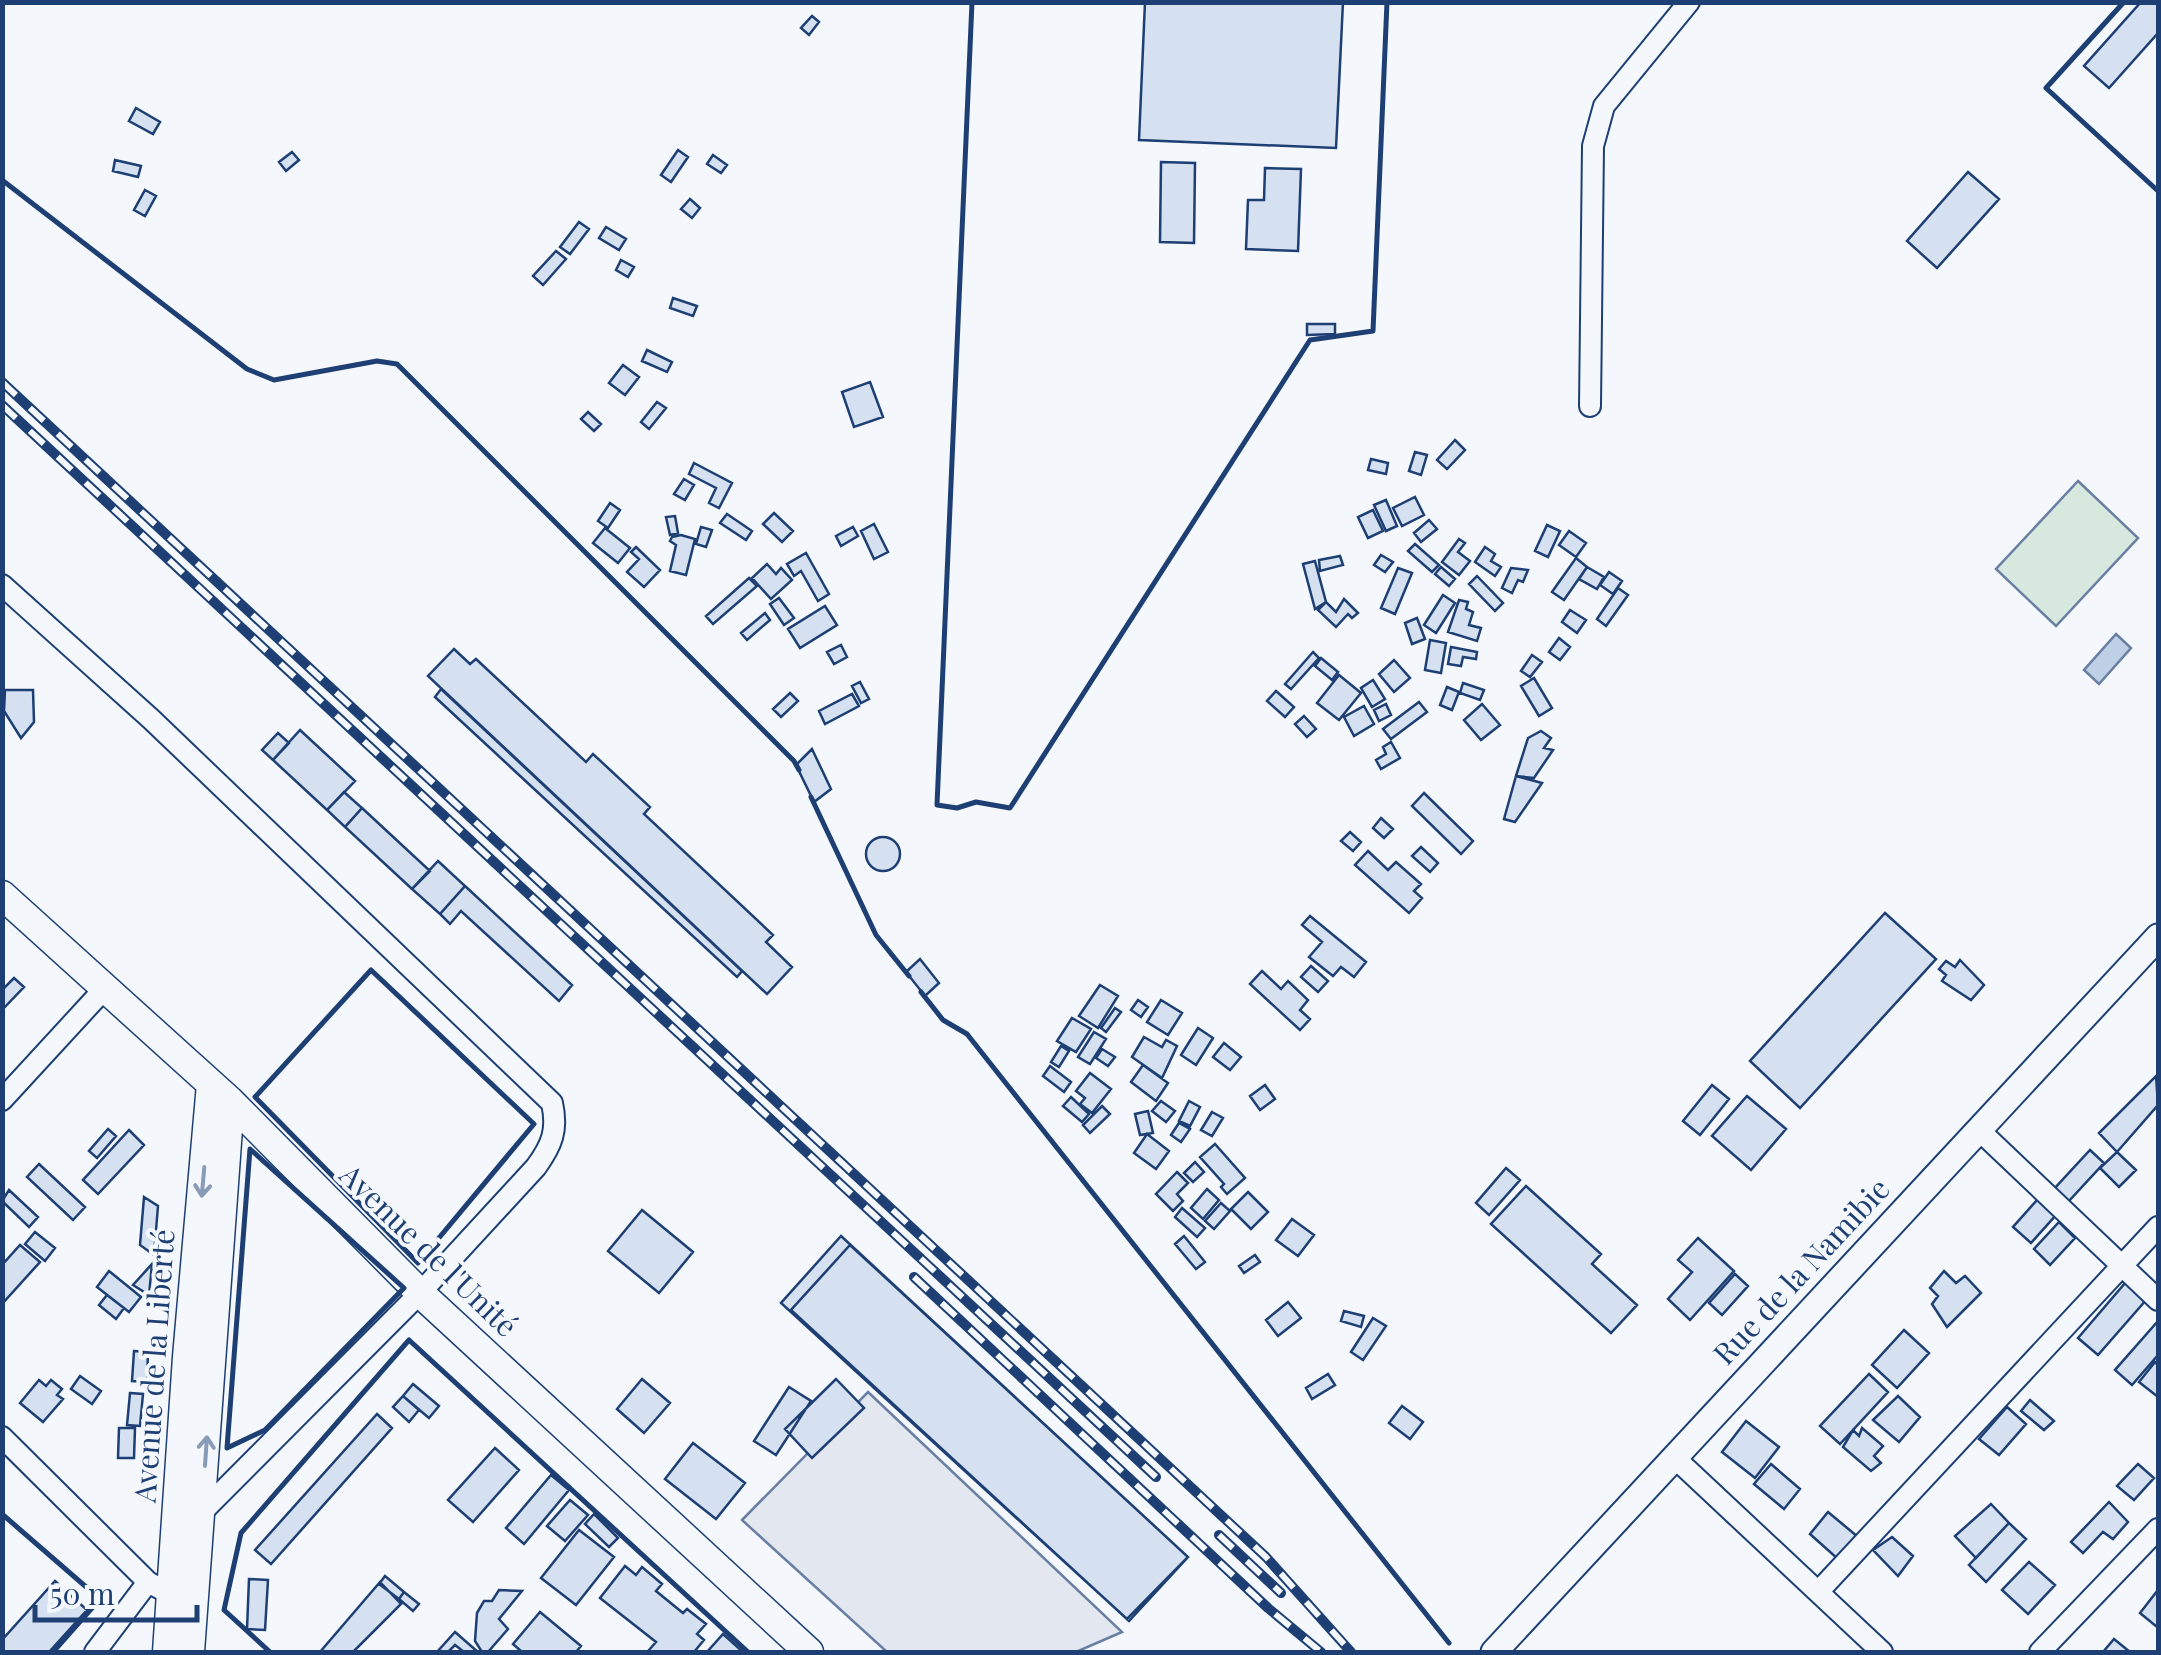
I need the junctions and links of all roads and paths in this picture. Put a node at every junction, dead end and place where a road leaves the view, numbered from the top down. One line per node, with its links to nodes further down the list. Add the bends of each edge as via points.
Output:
1 (1689, 2): 2 (street, via 1604,106 1593,146)
2 (1590, 406)
3 (2, 584): 12 (street, via 552,1103 556,1124 543,1157)
4 (2, 895): 6 (main road, Avenue de l'Unité)
5 (2158, 937): 9 (street, Rue de la Namibie)
6 (106, 987): 7 (main road, Avenue de l'Unité); 8 (street)
7 (221, 1093): 12 (main road, Avenue de l'Unité); 16 (main road, Avenue de la Liberté, one-way to 7); 18 (main road, Avenue de la Liberté, one-way to 18)
8 (2, 1100)
9 (1979, 1130): 11 (street); 15 (street, Rue de la Namibie)
10 (2158, 1228): 11 (street)
11 (2123, 1266): 13 (street); 20 (street)
12 (420, 1293): 16 (street); 23 (main road, Avenue de l'Unité)
13 (2158, 1300)
14 (2, 1437): 19 (street)
15 (1675, 1458): 20 (street); 24 (street, Rue de la Namibie)
16 (202, 1516): 18 (street); 19 (main road, Avenue de la Liberté)
17 (2158, 1529): 26 (street)
18 (176, 1531): 19 (main road, Avenue de la Liberté)
19 (171, 1591): 21 (main road, Avenue de la Liberté); 22 (street)
20 (1818, 1592): 25 (street)
21 (182, 1648)
22 (95, 1652)
23 (810, 1652)
24 (1494, 1652)
25 (1882, 1652)
26 (2040, 1652)

